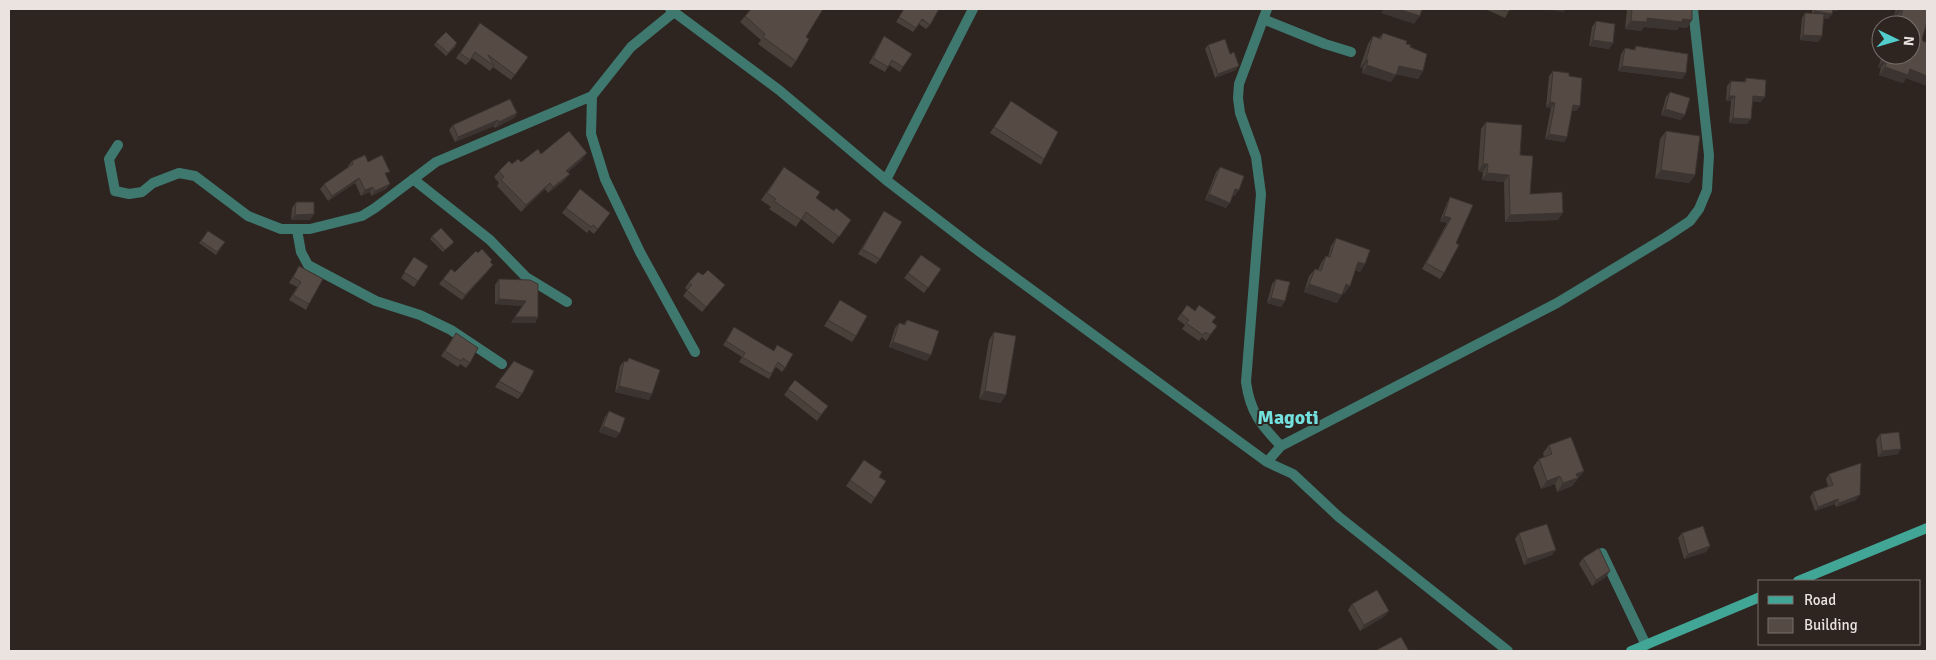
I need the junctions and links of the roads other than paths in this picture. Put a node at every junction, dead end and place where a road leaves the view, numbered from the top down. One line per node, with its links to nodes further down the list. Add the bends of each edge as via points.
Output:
1 (974, 9): 9 (street)
2 (1693, 9): 14 (street, via 1709,156 1708,190 1690,220 1557,302)
3 (672, 10): 6 (street, via 631,47); 9 (street, via 779,90)
4 (1265, 14): 5 (street, via 1325,44); 14 (street, via 1239,84 1238,98 1241,119 1256,156 1261,194 1246,382 1258,421)
5 (1351, 52)
6 (592, 96): 8 (street, via 436,162); 12 (street, via 592,134 605,179 640,252)
7 (118, 145): 10 (street, via 109,158 115,191 142,192 153,183 179,173 195,176 248,216 268,226)
8 (413, 179): 10 (street, via 362,216); 11 (street, via 490,240 526,277)
9 (886, 180): 15 (street)
10 (297, 230): 13 (street, via 301,252 308,265 376,301 420,315 451,330)
11 (567, 302)
12 (695, 352)
13 (502, 364)
14 (1281, 446): 15 (street)
15 (1267, 462): 21 (street, via 1293,474 1339,518)
16 (1927, 528): 18 (street)
17 (1602, 553): 20 (street)
18 (1800, 580)
19 (1758, 598): 20 (street)
20 (1646, 645): 22 (street)
21 (1508, 651)
22 (1632, 651)

